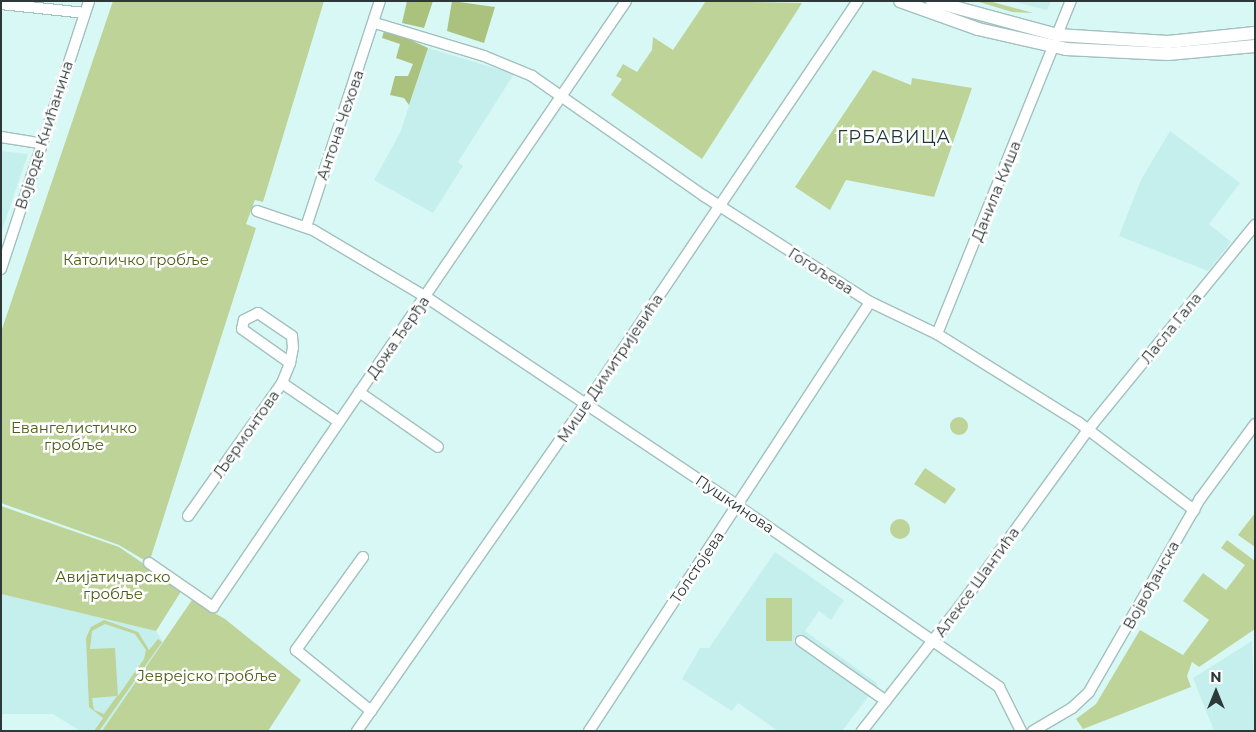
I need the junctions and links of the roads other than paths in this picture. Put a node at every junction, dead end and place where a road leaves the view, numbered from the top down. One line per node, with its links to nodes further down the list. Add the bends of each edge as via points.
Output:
1 (89, 1): 9 (street, Војводе Книћанина)
2 (380, 1): 10 (street, Антона Чехова)
3 (626, 1): 15 (street, Дожа Ђерђа)
4 (858, 1): 18 (street, Мише Димитријевића)
5 (900, 1): 14 (street, via 948,20)
6 (932, 1): 12 (street)
7 (1071, 1): 12 (street)
8 (1, 4): 9 (street)
9 (85, 13): 17 (street, Војводе Книћанина)
10 (375, 23): 15 (street, via 512,67); 21 (street, Антона Чехова)
11 (1255, 33): 12 (street, via 1168,42)
12 (1057, 35)
13 (1255, 46): 14 (street, via 1168,54)
14 (1053, 47): 25 (street, Данила Киша)
15 (563, 100): 18 (street, Гогољева); 23 (street, Дожа Ђерђа)
16 (1, 137): 17 (street)
17 (40, 143): 22 (street, Војводе Книћанина)
18 (720, 206): 24 (street, Гогољева); 29 (street, Мише Димитријевића)
19 (257, 211): 21 (street)
20 (1255, 225): 32 (street, Ласла Гала)
21 (306, 228): 23 (street)
22 (1, 269)
23 (426, 297): 28 (street, Дожа Ђерђа); 29 (street, Пушкинова)
24 (870, 302): 25 (street, Гогољева); 34 (street, Толстојева)
25 (937, 334): 32 (street, Гогољева)
26 (290, 363): 26 (street, via 292,336 258,313 249,315 242,330); 27 (street)
27 (282, 383): 30 (street, Љермонтова); 36 (street, Љермонтова)
28 (359, 392): 30 (street, Дожа Ђерђа); 33 (street)
29 (586, 404): 34 (street, Пушкинова); 42 (street, Мише Димитријевића)
30 (339, 422): 38 (street, Дожа Ђерђа, via 213,607)
31 (1255, 424): 35 (street, Војвођанска)
32 (1087, 430): 35 (street, Гогољева); 39 (street, Алексе Шантића)
33 (438, 447)
34 (738, 506): 39 (street, Пушкинова); 44 (street, Толстојева)
35 (1194, 510): 47 (street, Војвођанска, via 1089,692 1072,708)
36 (188, 516)
37 (363, 556): 42 (street, via 296,650)
38 (149, 563)
39 (934, 640): 41 (street, Алексе Шантића); 46 (street, Пушкинова, via 1002,690)
40 (801, 641): 41 (street)
41 (886, 701): 45 (street, Алексе Шантића)
42 (371, 711): 43 (street, Мише Димитријевића)
43 (359, 730)
44 (589, 731)
45 (862, 731)
46 (1021, 731)
47 (1033, 731)

